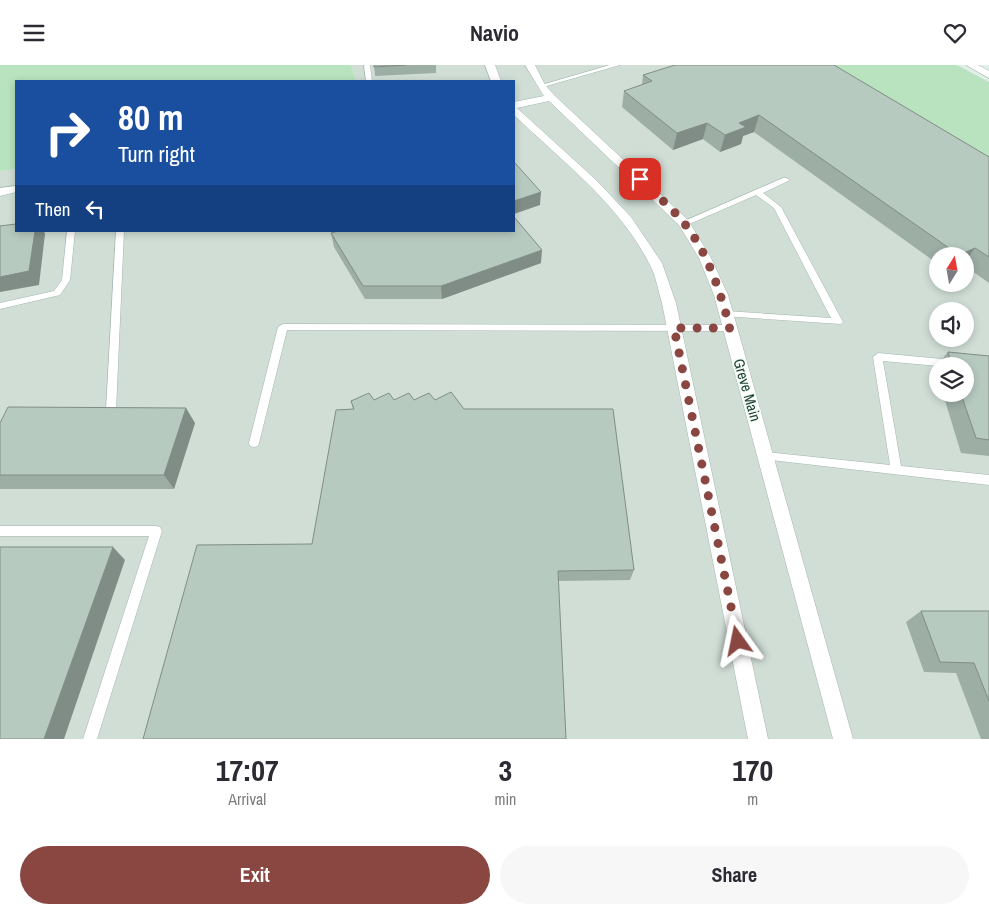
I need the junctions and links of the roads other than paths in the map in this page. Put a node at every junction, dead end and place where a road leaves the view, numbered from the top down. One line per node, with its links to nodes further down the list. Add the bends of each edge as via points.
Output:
1 (367, 65): 7 (lane)
2 (490, 65): 8 (street)
3 (530, 65): 9 (street, Greve Main)
4 (616, 65): 9 (lane)
5 (971, 65): 6 (street)
6 (989, 75)
7 (369, 80)
8 (496, 80)
9 (540, 86): 10 (street, Greve Main)
10 (551, 99): 11 (street); 17 (street, Greve Main)
11 (515, 105)
12 (515, 111): 22 (street, via 615,206 640,236 657,265)
13 (786, 180): 16 (lane)
14 (15, 189): 15 (street)
15 (0, 191)
16 (757, 193): 17 (lane); 21 (lane, via 777,207 838,322)
17 (684, 223): 21 (street, Greve Main, via 705,258)
18 (72, 232): 20 (lane, via 66,280 57,293)
19 (120, 232): 24 (lane)
20 (0, 306)
21 (728, 321): 22 (lane); 26 (street, Greve Main)
22 (674, 328): 25 (lane, via 283,327); 31 (street)
23 (929, 362): 27 (lane, via 878,357)
24 (111, 410)
25 (254, 443)
26 (766, 456): 27 (lane); 32 (street, Greve Main)
27 (896, 470): 28 (lane)
28 (989, 480)
29 (0, 531): 30 (lane, via 156,531)
30 (90, 739)
31 (758, 739)
32 (843, 739)

